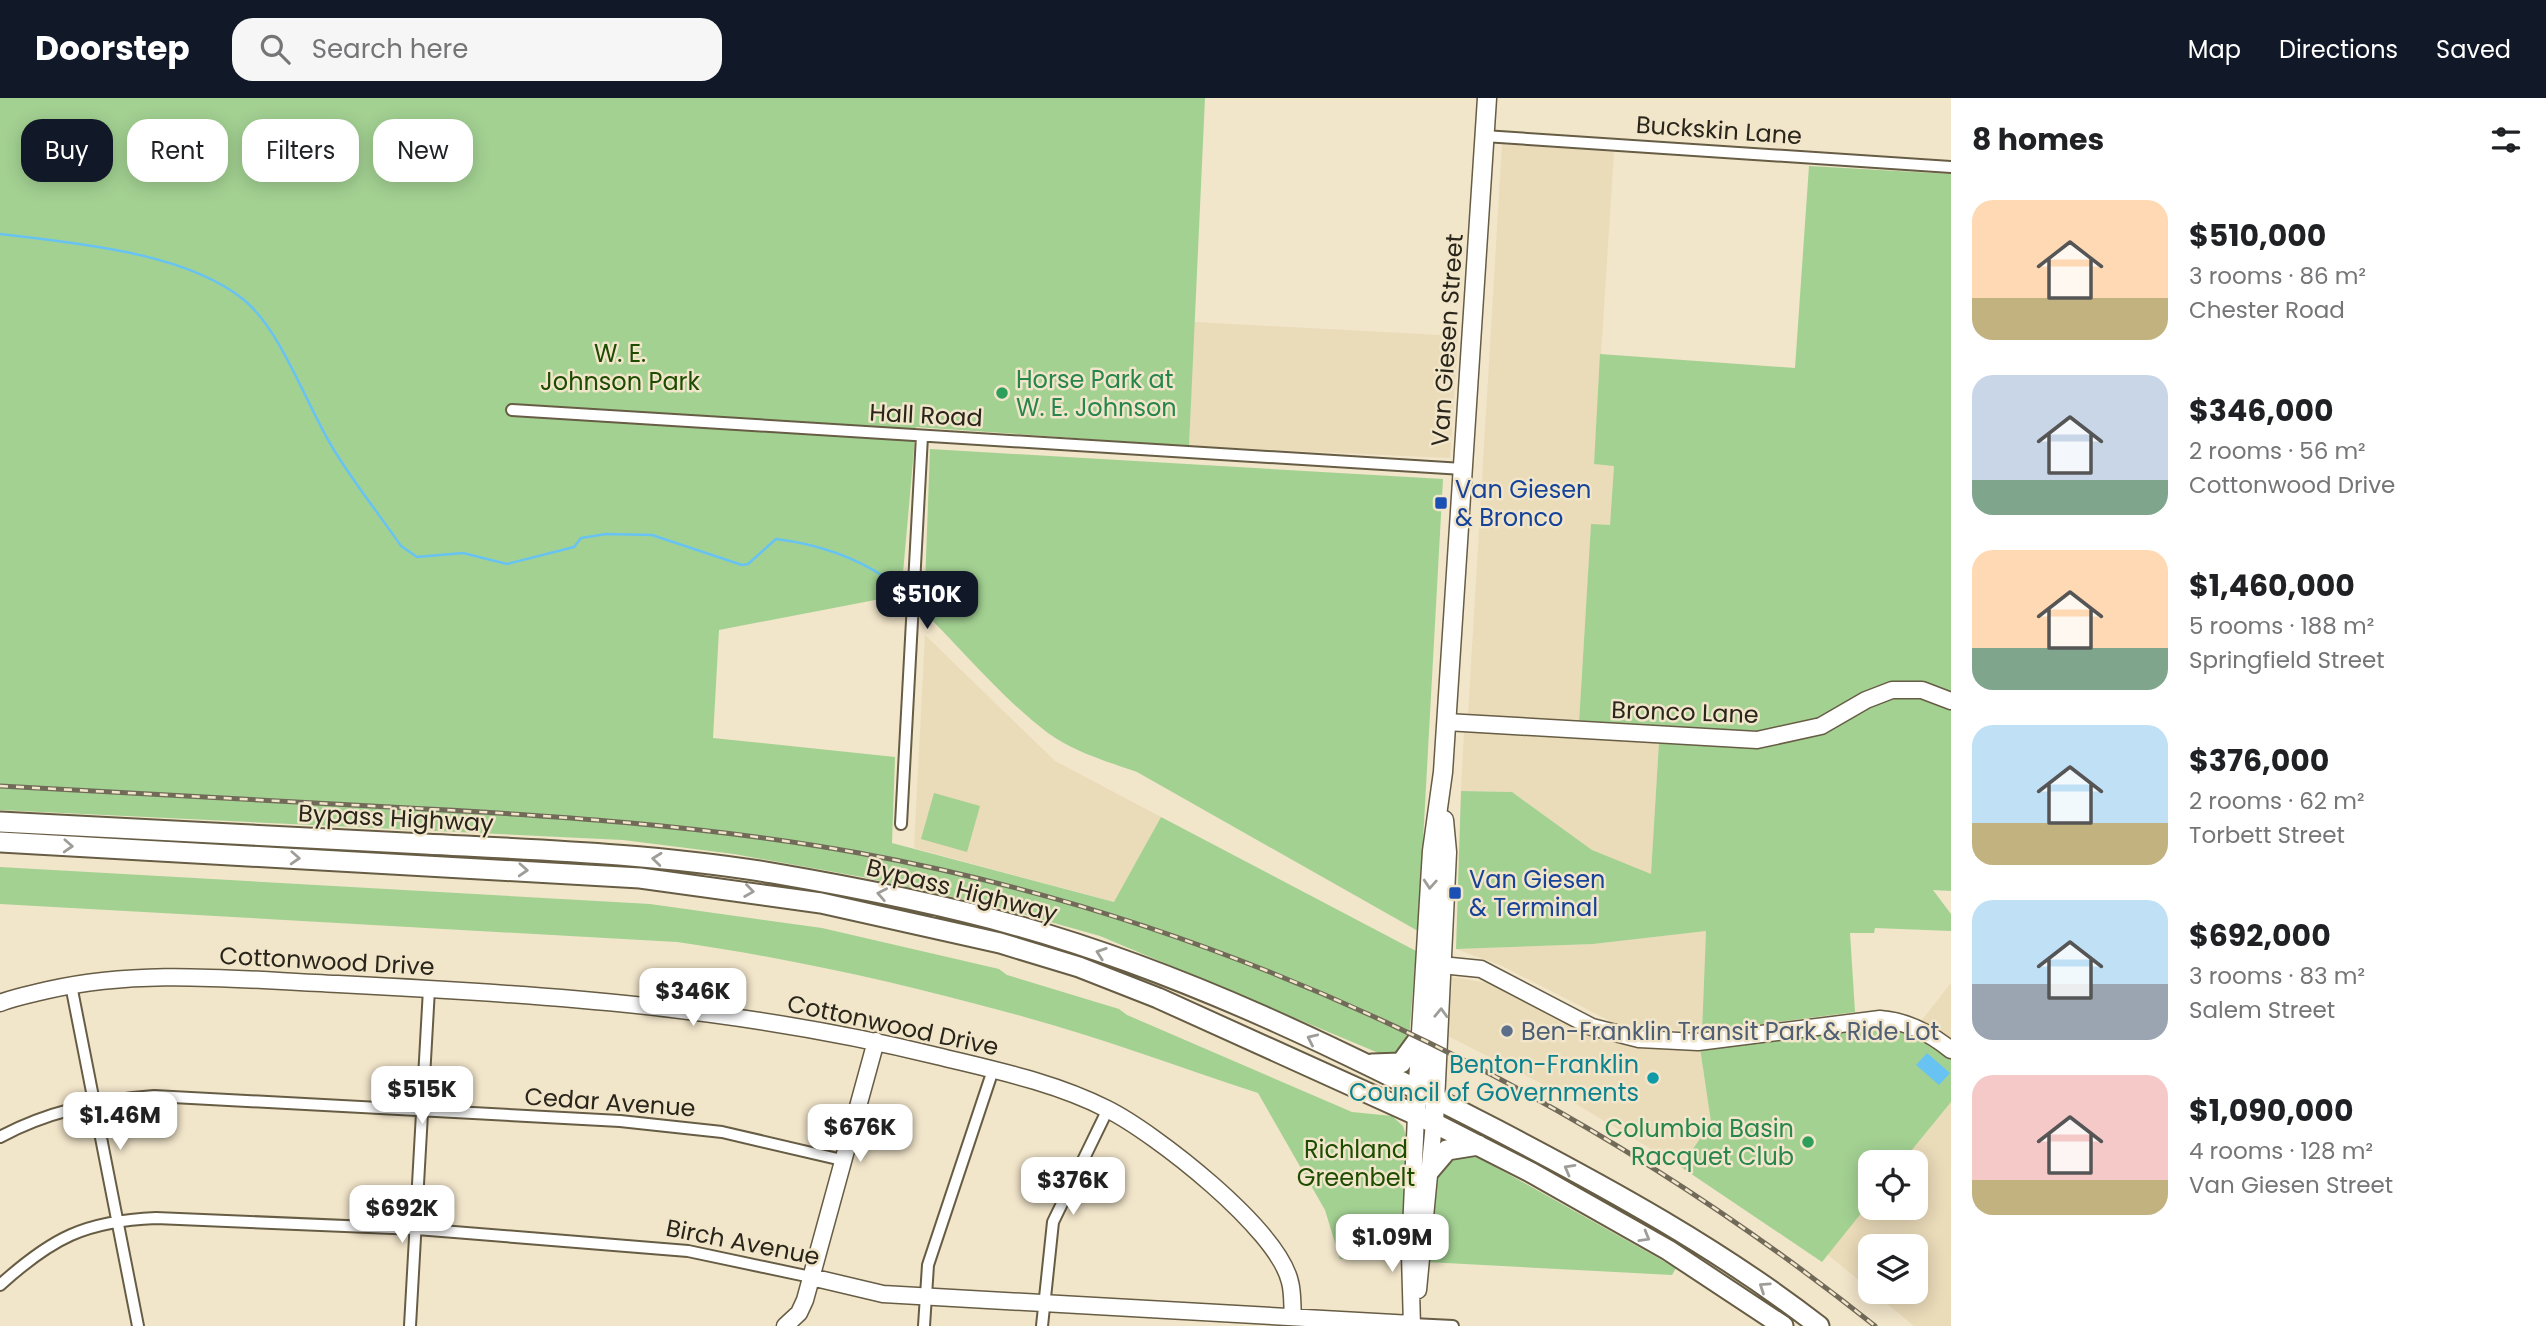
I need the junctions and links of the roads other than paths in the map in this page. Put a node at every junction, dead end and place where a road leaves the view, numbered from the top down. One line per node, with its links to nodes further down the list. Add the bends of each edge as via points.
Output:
1 (1487, 98): 2 (main road, Van Giesen Street)
2 (1485, 136): 3 (street, Buckskin Lane); 6 (main road, Van Giesen Street)
3 (1951, 167)
4 (512, 410): 5 (street, Hall Road)
5 (922, 436): 6 (street, Hall Road); 10 (street)
6 (1463, 469): 8 (main road, Van Giesen Street)
7 (1951, 701): 8 (street, Bronco Lane, via 1922,690 1892,690 1821,726 1757,740)
8 (1446, 722): 12 (main road, Van Giesen Street, via 1432,850)
9 (0, 822): 19 (highway, Bypass Highway, one-way to 9, via 1228,1002 1074,944 960,911 768,872 568,852)
10 (901, 824)
11 (0, 842): 26 (highway, Bypass Highway, one-way to 26, via 618,876 855,909 1000,943 1110,979 1214,1021)
12 (1434, 964): 16 (main road, Van Giesen Street); 18 (street, via 1481,969 1592,1027 1639,1039 1698,1042 1880,1019 1908,1024); 22 (main road, Van Giesen Street, one-way to 12)
13 (71, 985): 14 (street, Cottonwood Drive, via 158,976); 15 (street, Cottonwood Drive); 23 (street)
14 (429, 989): 17 (street, Cottonwood Drive, via 699,1010); 25 (street)
15 (0, 1003)
16 (1420, 1037): 19 (highway, via 1401,1063); 21 (main road, Van Giesen Street)
17 (876, 1041): 20 (street, Cottonwood Drive); 29 (street)
18 (1951, 1050)
19 (1363, 1063): 21 (highway, Bypass Highway)
20 (993, 1070): 24 (street, Cottonwood Drive, via 1049,1085); 35 (street, via 928,1265)
21 (1418, 1090): 22 (highway, Bypass Highway); 26 (main road, Van Giesen Street)
22 (1436, 1099): 26 (main road, Van Giesen Street); 46 (highway, Bypass Highway, one-way to 22, via 1623,1198)
23 (94, 1104): 25 (street, Cedar Avenue, via 154,1096); 27 (street, Cedar Avenue, via 54,1113); 31 (street)
24 (1108, 1109): 36 (street, via 1053,1222); 37 (street, Cottonwood Drive, via 1196,1170 1254,1228 1290,1280)
25 (422, 1110): 29 (street, Cedar Avenue, via 620,1121 722,1132); 32 (street)
26 (1425, 1119): 28 (highway, Bypass Highway); 30 (street, Van Giesen Street); 38 (street, Van Giesen Street, via 1410,1255)
27 (0, 1137)
28 (1479, 1145): 30 (highway, via 1451,1147); 45 (highway, Bypass Highway, one-way to 45, via 1668,1250)
29 (842, 1160): 33 (street)
30 (1430, 1170): 38 (street, Van Giesen Street)
31 (117, 1222): 32 (street, Birch Avenue, via 156,1218); 34 (street, Birch Avenue, via 79,1229 27,1261); 39 (street)
32 (417, 1229): 33 (street, Birch Avenue, via 688,1251); 40 (street)
33 (811, 1277): 35 (street, Birch Avenue, via 876,1294); 41 (street, via 799,1313)
34 (0, 1285)
35 (925, 1297): 36 (street, Birch Avenue); 42 (street)
36 (1042, 1305): 37 (street, Birch Avenue); 43 (street)
37 (1293, 1317): 38 (street, Birch Avenue)
38 (1412, 1325): 44 (street, Birch Avenue)
39 (138, 1326)
40 (410, 1326)
41 (785, 1326)
42 (924, 1326)
43 (1042, 1326)
44 (1453, 1326)
45 (1783, 1326)
46 (1819, 1326)

